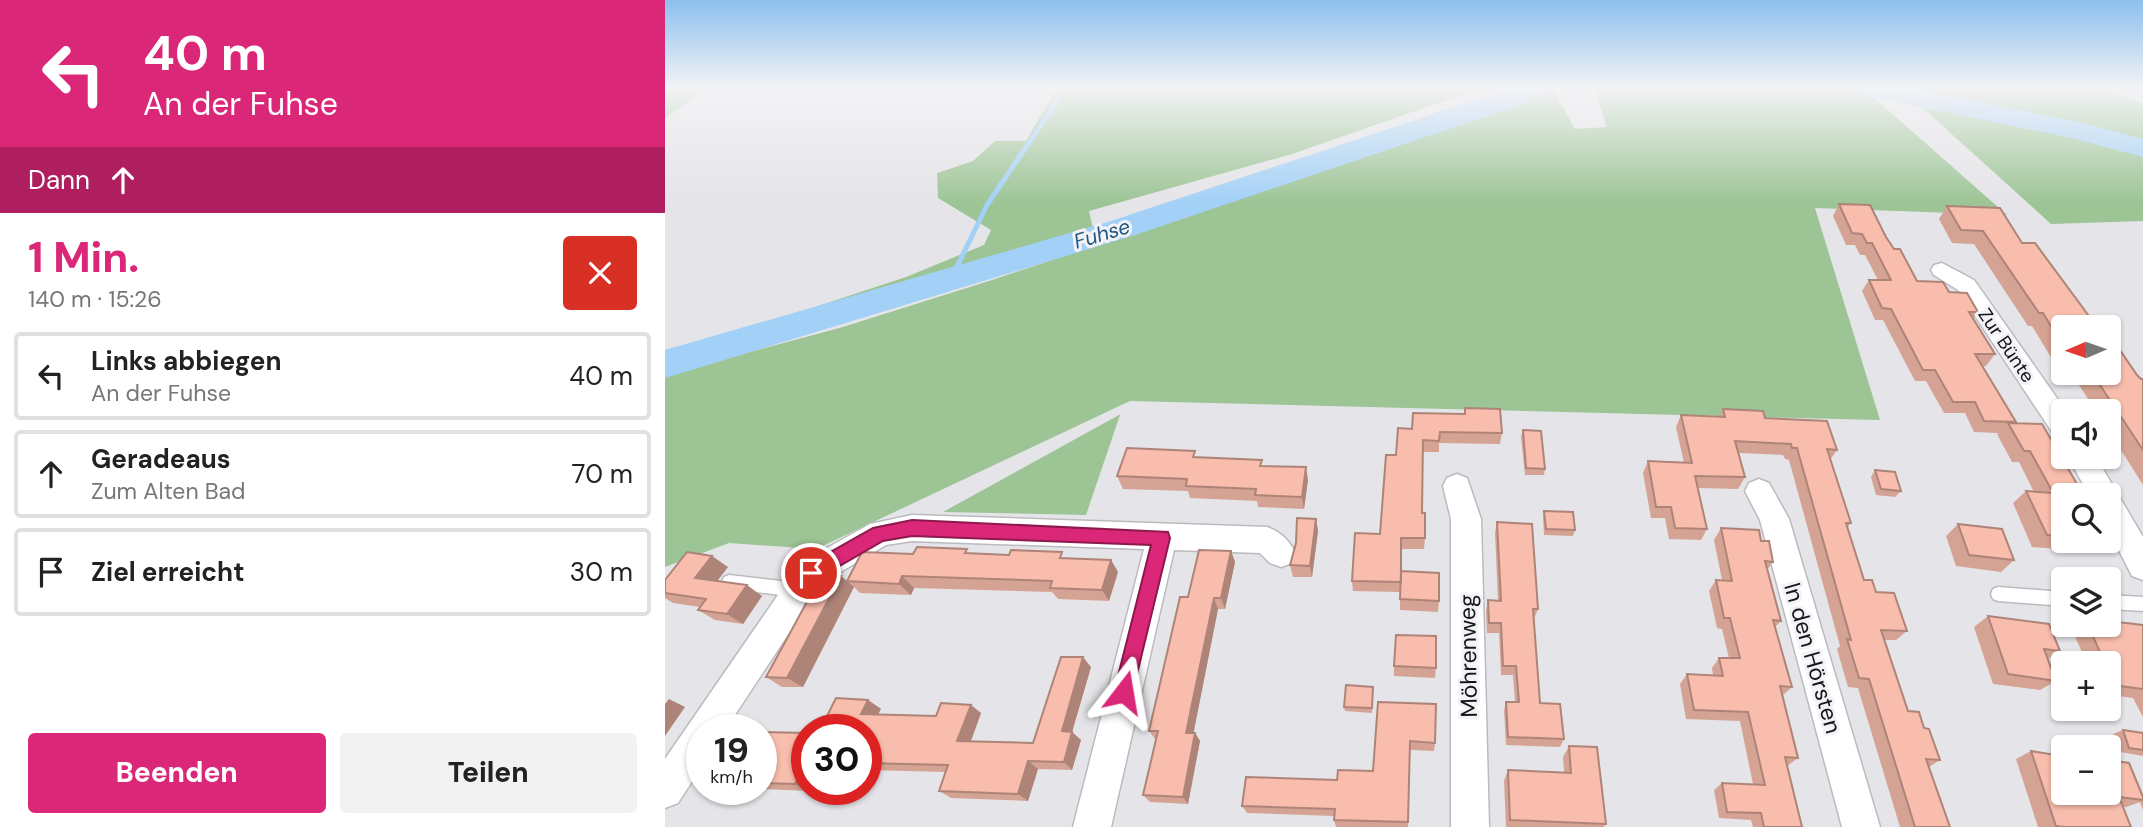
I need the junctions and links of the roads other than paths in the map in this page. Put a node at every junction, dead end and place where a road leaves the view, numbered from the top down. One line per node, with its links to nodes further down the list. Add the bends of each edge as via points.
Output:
1 (1942, 270): 2 (street, Zur Bünte, via 1966,285)
2 (2051, 410)
3 (1457, 486): 19 (street, Möhrenweg, via 1466,519)
4 (1759, 491): 20 (street, In den Hörsten, via 1774,519)
5 (2121, 526): 8 (street)
6 (1161, 538): 7 (street, via 1267,540); 10 (street, via 912,528 880,533 811,573); 18 (street)
7 (1281, 554)
8 (2143, 566)
9 (729, 582): 10 (lane)
10 (800, 590): 15 (street)
11 (1999, 594): 12 (lane)
12 (2051, 597)
13 (2121, 603): 14 (lane)
14 (2143, 604)
15 (716, 714)
16 (686, 759): 17 (street)
17 (665, 790)
18 (1092, 827)
19 (1471, 827)
20 (1861, 827)

